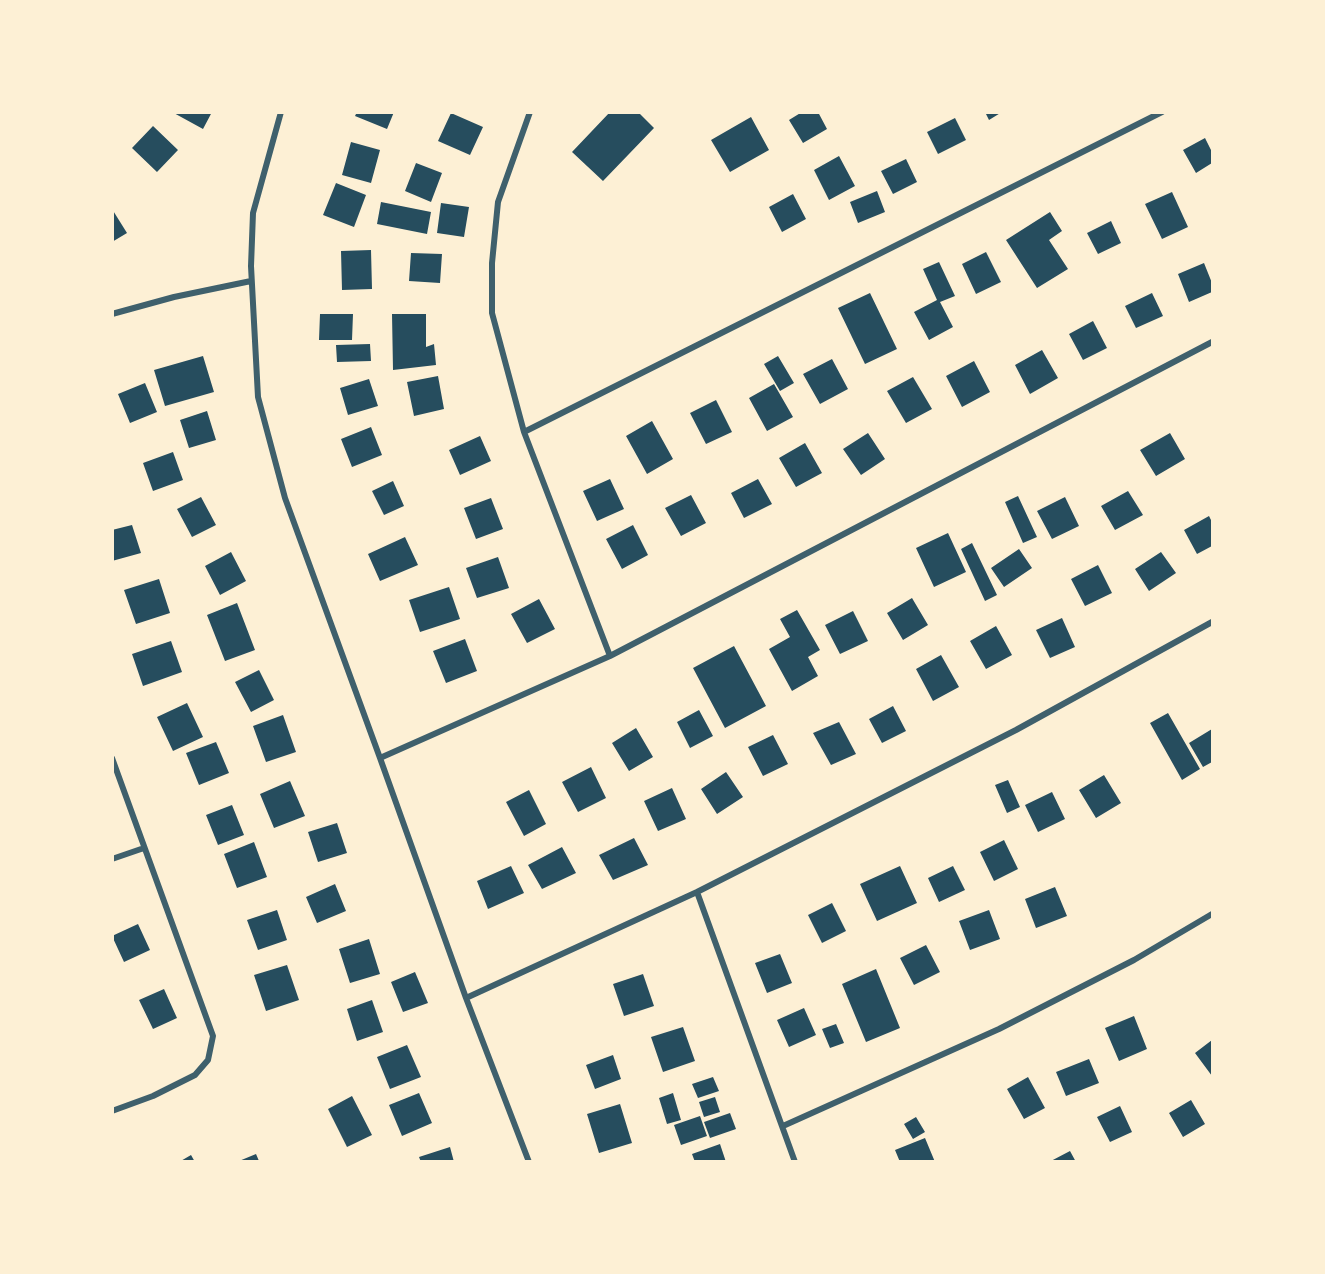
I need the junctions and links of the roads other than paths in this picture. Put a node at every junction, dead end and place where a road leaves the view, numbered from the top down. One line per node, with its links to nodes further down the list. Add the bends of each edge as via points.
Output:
1 (281, 112): 4 (street, via 253,213)
2 (530, 112): 7 (street, via 498,202 492,263 492,313)
3 (1162, 112): 7 (street)
4 (251, 281): 5 (street); 11 (street, via 258,397 285,498)
5 (112, 314)
6 (1212, 342): 9 (street)
7 (524, 432): 9 (street)
8 (1212, 622): 14 (street, via 1016,730)
9 (610, 656): 11 (street)
10 (112, 758): 12 (street)
11 (380, 758): 16 (street)
12 (144, 848): 13 (street); 17 (street, via 213,1036 207,1059 195,1075)
13 (112, 859)
14 (697, 892): 16 (street); 18 (street)
15 (1212, 914): 18 (street, via 1134,960 999,1029)
16 (466, 999): 19 (street)
17 (112, 1111)
18 (783, 1126): 20 (street)
19 (530, 1161)
20 (795, 1161)

